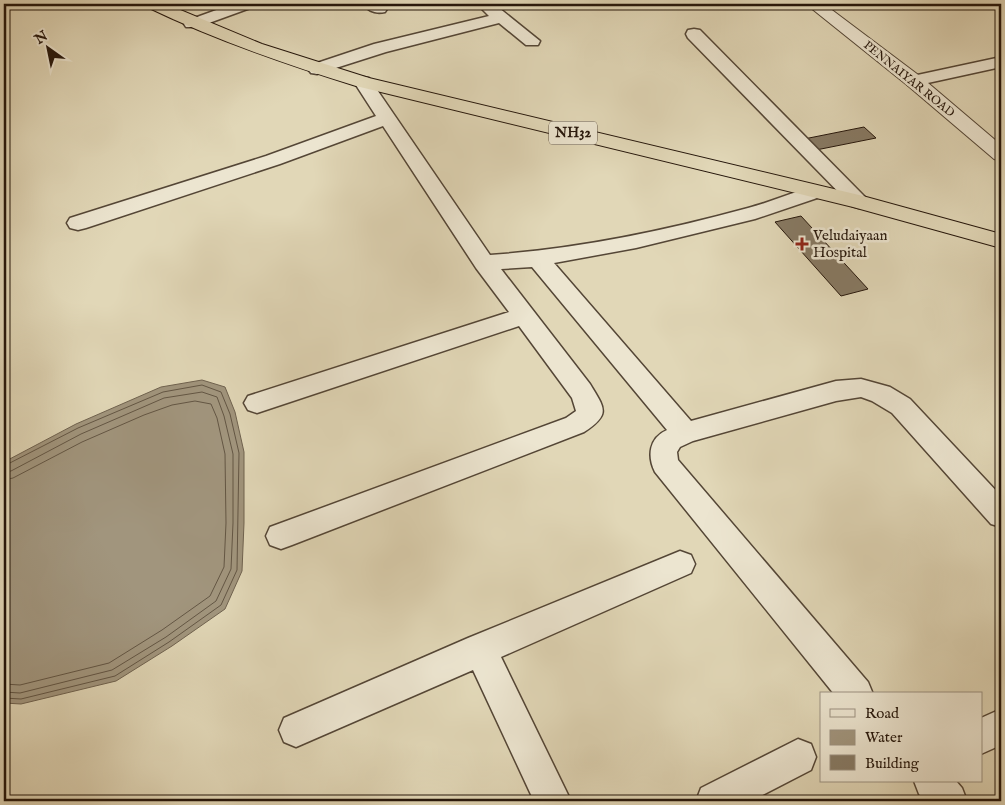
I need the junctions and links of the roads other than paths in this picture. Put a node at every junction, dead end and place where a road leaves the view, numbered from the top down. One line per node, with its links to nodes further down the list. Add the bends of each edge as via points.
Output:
1 (153, 4): 6 (highway, NH32)
2 (247, 4): 6 (street)
3 (483, 4): 5 (street)
4 (814, 4): 12 (street, PENNAIYAR ROAD)
5 (500, 18): 8 (street); 10 (street, via 380,48)
6 (192, 24): 10 (highway, NH32)
7 (694, 34): 16 (street)
8 (532, 41)
9 (1001, 62): 12 (street)
10 (318, 69): 11 (highway, NH32)
11 (363, 82): 13 (street); 15 (highway, NH32)
12 (914, 82): 14 (street, PENNAIYAR ROAD)
13 (387, 118): 17 (street, via 273,160); 20 (street)
14 (1001, 155)
15 (816, 192): 16 (highway, NH32); 19 (street, via 755,213)
16 (859, 202): 18 (highway, NH32, via 961,228)
17 (78, 223)
18 (1001, 242)
19 (538, 260): 20 (street); 23 (street)
20 (484, 263): 21 (street)
21 (523, 316): 22 (street); 25 (street, via 588,403 590,415 576,424)
22 (257, 403)
23 (685, 433): 24 (street, via 836,391 860,388 881,394 907,412); 28 (street, via 670,440 663,451 665,464)
24 (1001, 516)
25 (281, 536)
26 (680, 564): 27 (street)
27 (480, 649): 30 (street); 34 (street)
28 (854, 692)
29 (1001, 726): 31 (street)
30 (296, 730)
31 (982, 736)
32 (798, 757): 35 (street)
33 (933, 782): 36 (street)
34 (552, 801)
35 (714, 801)
36 (950, 801)

